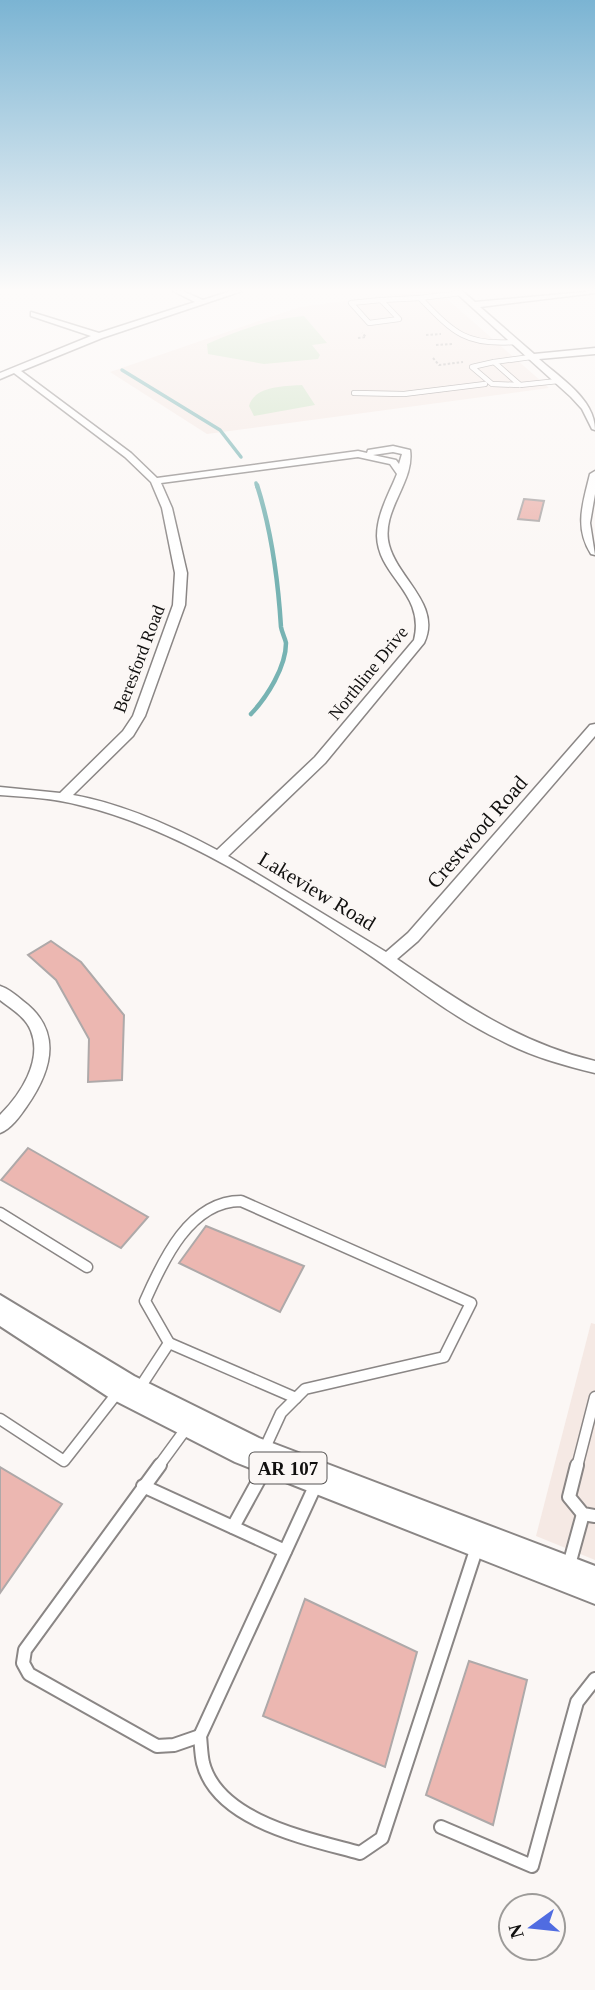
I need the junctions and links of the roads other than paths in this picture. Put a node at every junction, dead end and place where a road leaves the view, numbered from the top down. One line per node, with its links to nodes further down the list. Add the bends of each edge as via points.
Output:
1 (33, 384): 10 (street, Beresford Road)
2 (485, 384): 5 (lane); 6 (lane, via 404,394)
3 (531, 384): 5 (lane)
4 (561, 384): 7 (street)
5 (520, 385)
6 (354, 393)
7 (590, 408): 8 (street)
8 (595, 427)
9 (595, 477): 11 (street, via 583,522)
10 (155, 481): 14 (street, Beresford Road, via 167,508 181,573 177,615 139,716); 15 (street, Northline Drive, via 358,454 393,463 402,474 383,527 383,543 421,609 424,632 420,641 320,760)
11 (595, 552)
12 (595, 728): 16 (street, Crestwood Road, via 441,906)
13 (0, 791): 14 (street, Lakeview Road)
14 (65, 797): 15 (street, Lakeview Road, via 146,823)
15 (218, 857): 16 (street, Lakeview Road)
16 (387, 959): 18 (street, Lakeview Road, via 488,1028)
17 (0, 992): 19 (street, via 32,1017 41,1045 34,1085)
18 (595, 1067)
19 (0, 1126)
20 (0, 1213): 21 (lane)
21 (86, 1267)
22 (0, 1310): 24 (main road, AR 107)
23 (169, 1343): 24 (lane); 26 (lane); 26 (lane, via 145,1301 157,1270 200,1214 218,1203 241,1201 471,1303 444,1357 306,1389)
24 (129, 1390): 27 (lane, via 64,1461); 28 (main road, AR 107)
25 (595, 1397): 32 (lane, via 569,1497)
26 (296, 1398): 29 (lane, via 281,1413)
27 (0, 1419)
28 (191, 1422): 29 (main road, AR 107); 31 (lane)
29 (265, 1458): 30 (main road, AR 107); 34 (lane)
30 (318, 1480): 35 (main road, AR 107); 36 (lane)
31 (143, 1486): 34 (lane); 39 (lane, via 24,1650 23,1663 29,1674 158,1746)
32 (583, 1514): 33 (lane); 37 (lane)
33 (595, 1516)
34 (233, 1527): 36 (lane)
35 (479, 1541): 37 (main road, AR 107); 39 (lane, via 382,1838 360,1853 275,1827 230,1805 208,1780 199,1753)
36 (285, 1550): 39 (lane)
37 (581, 1580)
38 (595, 1679): 40 (lane, via 577,1702 532,1866)
39 (200, 1736)
40 (441, 1827)

